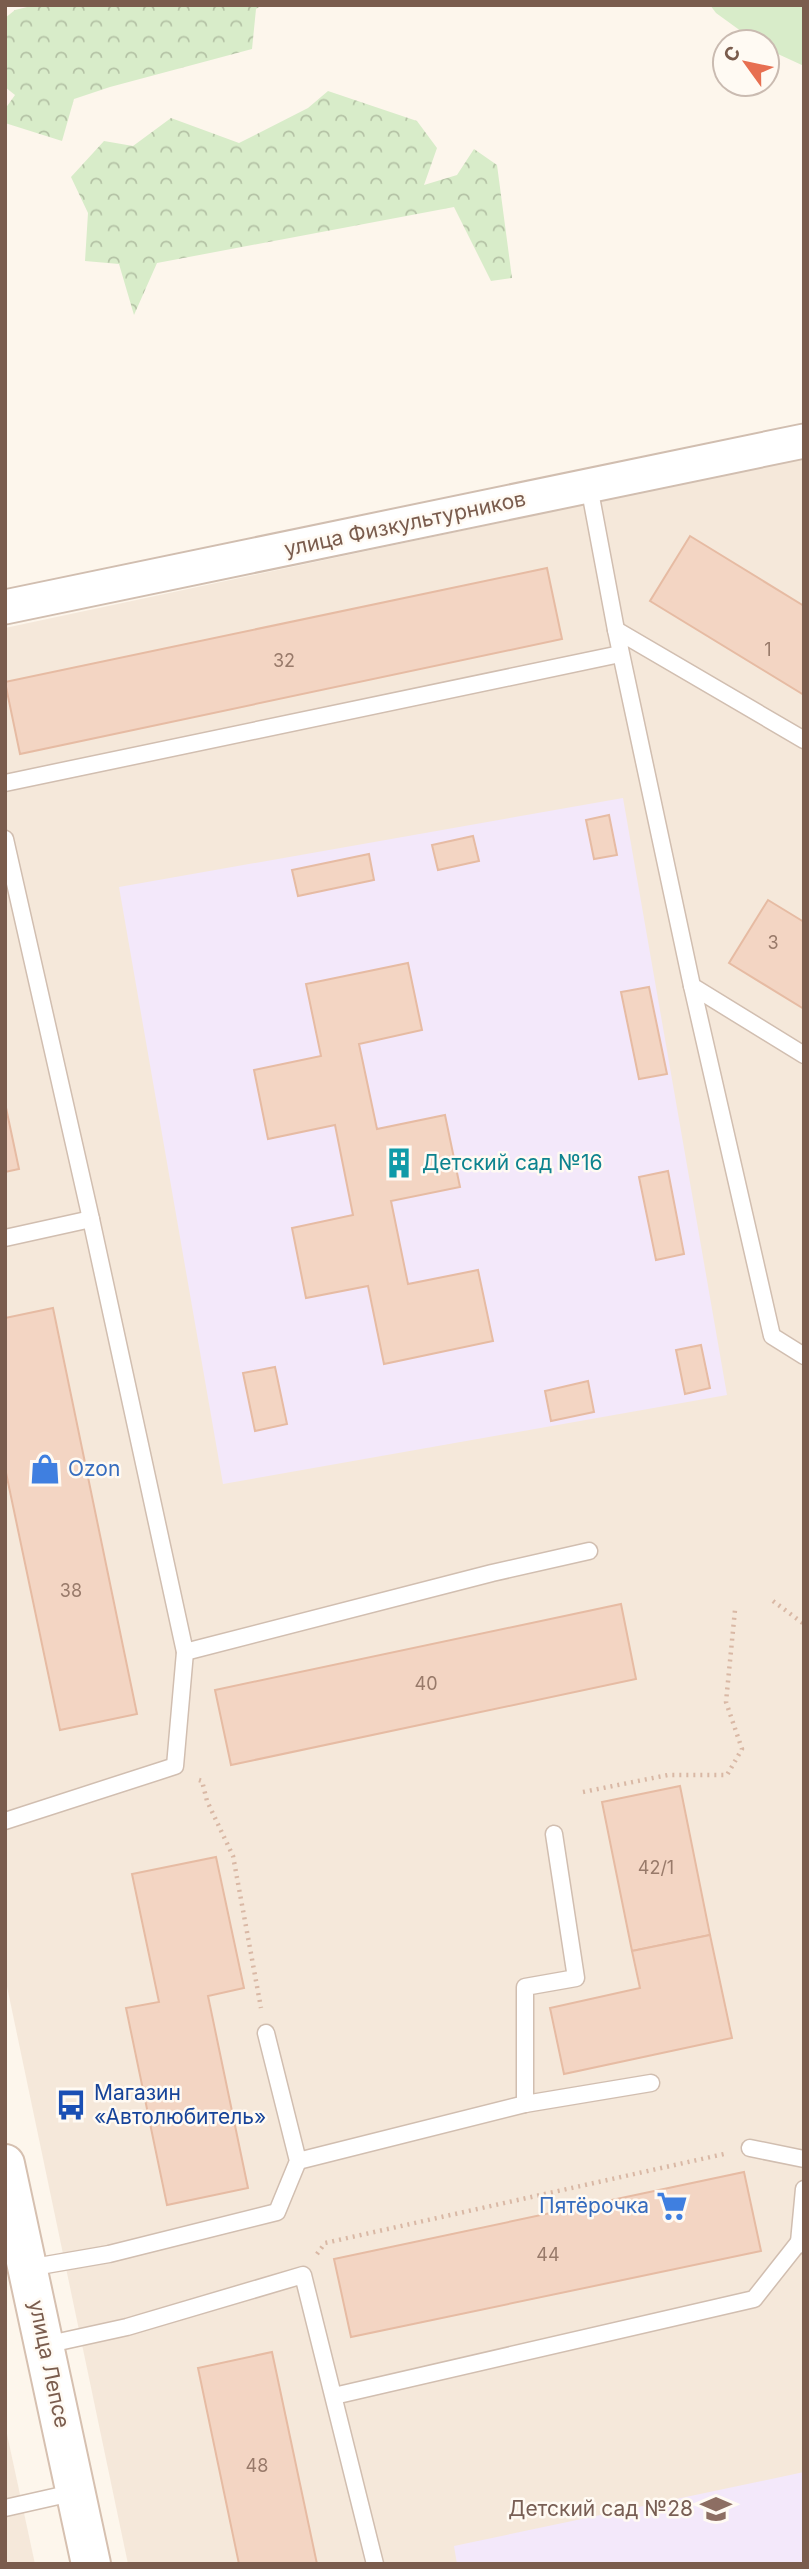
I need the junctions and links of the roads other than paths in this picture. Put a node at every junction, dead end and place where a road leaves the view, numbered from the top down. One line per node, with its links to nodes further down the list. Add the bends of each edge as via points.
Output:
1 (804, 441): 2 (street, улица Физкультурников)
2 (589, 486): 3 (street, улица Физкультурников); 4 (lane)
3 (5, 607)
4 (616, 630): 5 (lane); 6 (lane)
5 (620, 654): 7 (lane); 9 (lane)
6 (804, 740)
7 (5, 783)
8 (5, 839): 11 (lane)
9 (692, 986): 10 (lane); 13 (lane, via 772,1336)
10 (804, 1055)
11 (91, 1219): 12 (lane); 15 (lane)
12 (5, 1238)
13 (804, 1356)
14 (589, 1551): 15 (lane)
15 (185, 1652): 16 (lane, via 175,1766)
16 (5, 1821)
17 (554, 1834): 20 (lane, via 576,1978 525,1987)
18 (266, 2033): 23 (lane)
19 (651, 2083): 20 (lane)
20 (525, 2104): 23 (lane)
21 (750, 2148): 22 (lane)
22 (804, 2159)
23 (298, 2161): 27 (lane, via 277,2211 108,2254)
24 (7, 2180): 27 (main road, улица Лепсе)
25 (804, 2189): 26 (lane)
26 (801, 2243): 29 (lane, via 754,2300)
27 (29, 2268): 28 (main road, улица Лепсе)
28 (45, 2345): 29 (lane, via 303,2275); 30 (main road, улица Лепсе)
29 (334, 2396): 33 (lane)
30 (76, 2492): 31 (lane); 32 (main road, улица Лепсе)
31 (5, 2508)
32 (91, 2564)
33 (375, 2564)

